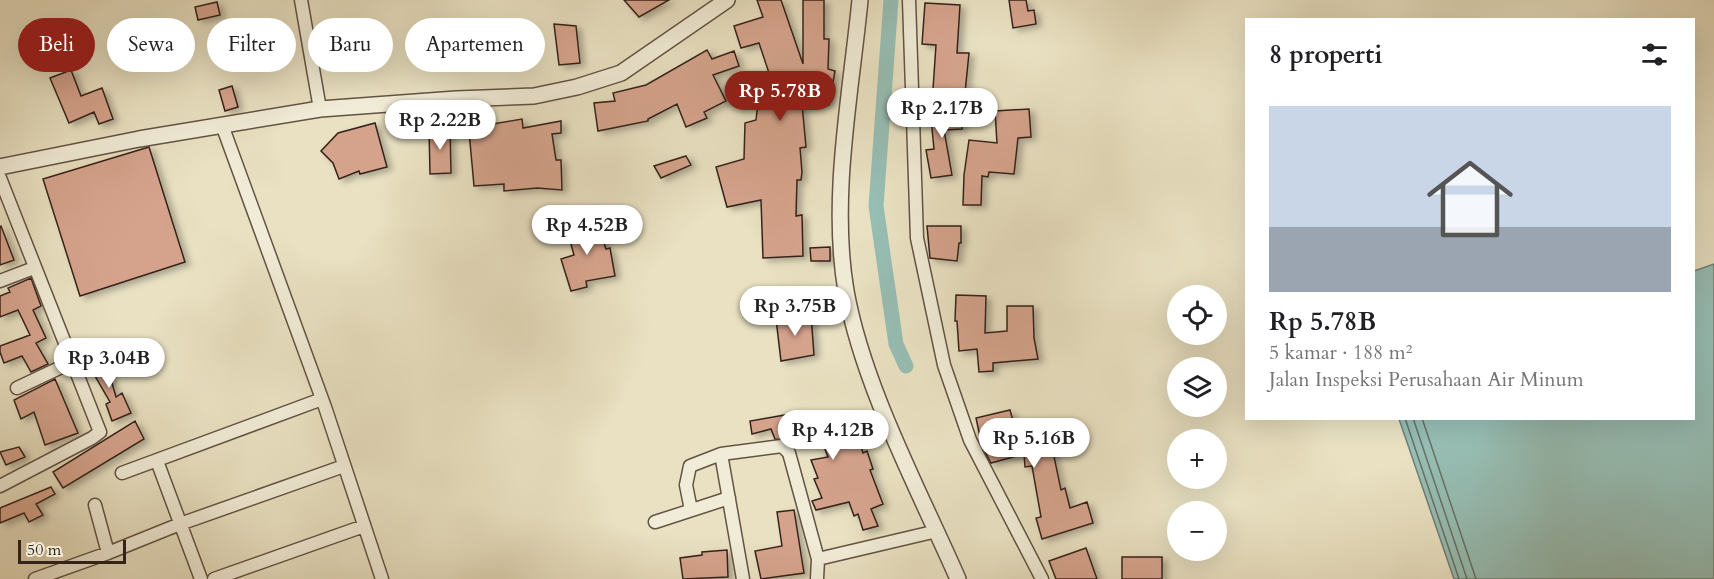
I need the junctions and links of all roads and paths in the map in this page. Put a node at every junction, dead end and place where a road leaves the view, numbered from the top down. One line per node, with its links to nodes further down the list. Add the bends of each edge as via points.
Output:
1 (301, 0): 5 (street)
2 (727, 0): 5 (street, via 621,73 577,87 534,96)
3 (860, 0): 25 (street, via 841,192 846,290 873,380)
4 (909, 0): 35 (street, via 917,238 944,365 975,450)
5 (320, 110): 6 (street)
6 (222, 125): 7 (street); 13 (street)
7 (0, 166)
8 (0, 178): 9 (street)
9 (34, 268): 10 (street); 11 (street)
10 (0, 281)
11 (70, 363): 12 (street); 18 (street, via 100,432)
12 (16, 388)
13 (322, 399): 15 (street); 16 (street)
14 (721, 454): 19 (street); 21 (street, via 690,465 686,485); 27 (street, via 769,446 785,448)
15 (157, 461): 17 (street); 23 (street)
16 (344, 466): 23 (street); 24 (street)
17 (122, 473)
18 (0, 486)
19 (729, 498): 21 (street); 32 (street)
20 (95, 505): 26 (street)
21 (691, 510): 22 (street)
22 (655, 522)
23 (180, 524): 26 (street); 29 (street)
24 (364, 526): 30 (street); 31 (street)
25 (937, 531): 27 (street); 34 (street)
26 (108, 553): 28 (street)
27 (819, 559): 33 (street)
28 (34, 579)
29 (201, 579)
30 (214, 579)
31 (382, 579)
32 (743, 579)
33 (818, 579)
34 (958, 579)
35 (1042, 579)

